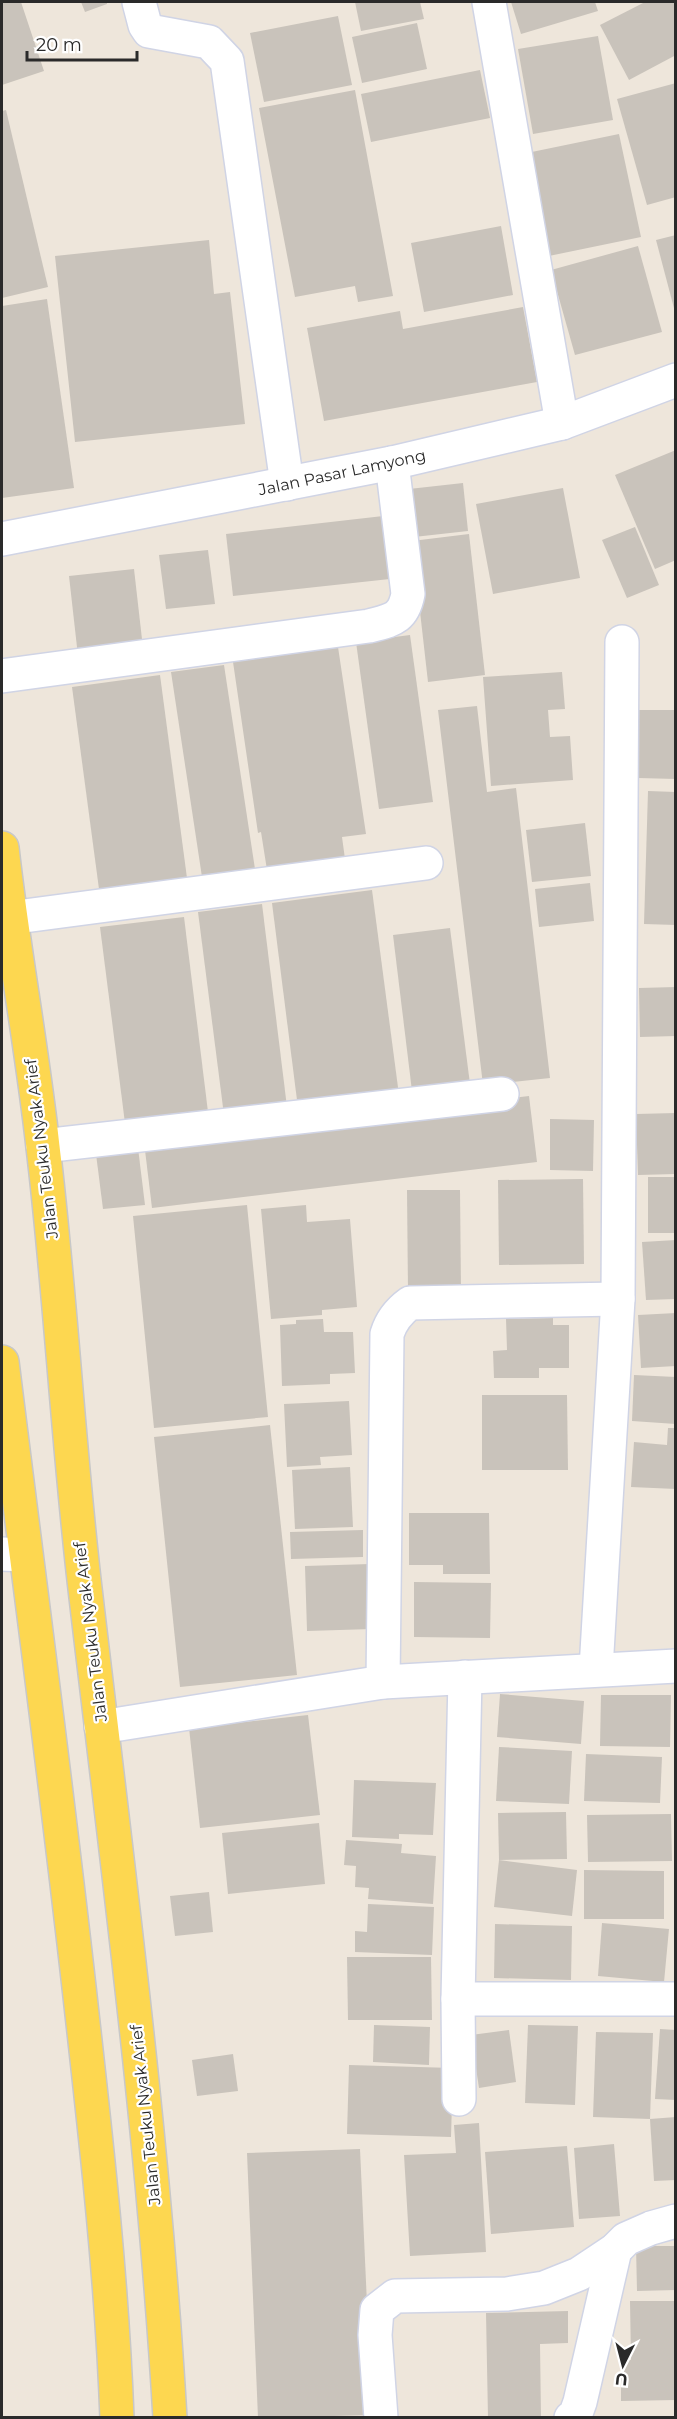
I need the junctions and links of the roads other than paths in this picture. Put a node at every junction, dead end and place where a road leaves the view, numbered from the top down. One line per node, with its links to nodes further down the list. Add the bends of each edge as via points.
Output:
1 (140, 2): 6 (street, via 149,31 209,42 227,61)
2 (489, 2): 4 (street)
3 (675, 380): 4 (street, Jalan Pasar Lamyong)
4 (562, 423): 5 (street, Jalan Pasar Lamyong)
5 (392, 463): 6 (street, Jalan Pasar Lamyong); 9 (street, via 408,594 406,606 396,619 369,626)
6 (287, 484): 7 (street, Jalan Pasar Lamyong)
7 (2, 539)
8 (622, 642): 15 (street)
9 (2, 676)
10 (2, 849): 12 (main road, Jalan Teuku Nyak Arief)
11 (426, 863): 12 (street)
12 (9, 918): 14 (main road, Jalan Teuku Nyak Arief)
13 (502, 1094): 14 (street)
14 (44, 1146): 22 (main road, Jalan Teuku Nyak Arief, via 75,1501)
15 (618, 1299): 19 (street); 21 (street, via 410,1303 389,1327)
16 (2, 1362): 17 (main road)
17 (14, 1555): 27 (main road, via 65,1862)
18 (675, 1666): 19 (street)
19 (596, 1669): 20 (street)
20 (465, 1677): 21 (street); 23 (street)
21 (383, 1682): 22 (street)
22 (101, 1727): 26 (main road, Jalan Teuku Nyak Arief)
23 (458, 1999): 24 (street); 25 (street)
24 (675, 1999)
25 (459, 2099)
26 (150, 2154): 27 (main road); 31 (main road, Jalan Teuku Nyak Arief)
27 (98, 2158): 30 (main road)
28 (675, 2221): 29 (street, via 626,2239)
29 (615, 2250): 32 (street, via 579,2274 544,2288 507,2294 395,2296 377,2310); 33 (street, via 580,2402)
30 (117, 2418)
31 (170, 2418)
32 (381, 2418)
33 (571, 2418)

